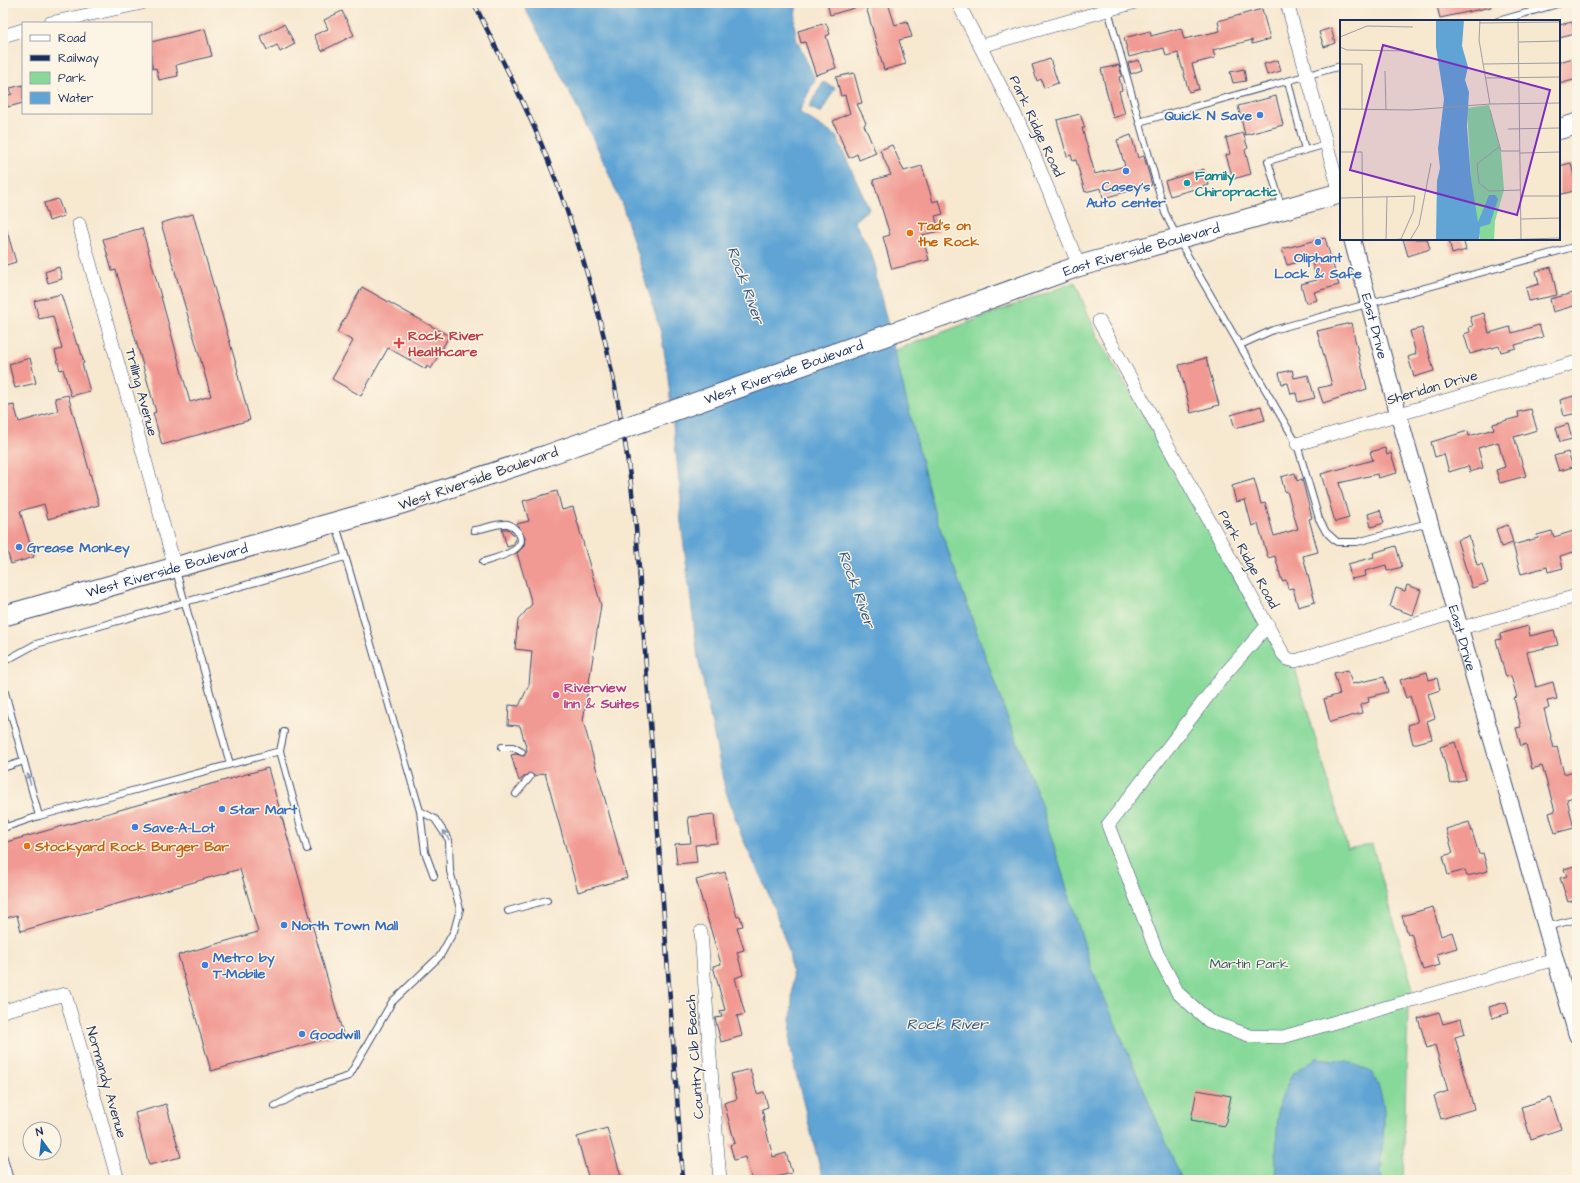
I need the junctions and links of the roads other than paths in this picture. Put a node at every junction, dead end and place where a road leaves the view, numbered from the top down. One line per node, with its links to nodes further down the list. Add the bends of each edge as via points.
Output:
1 (142, 3): 8 (street)
2 (958, 3): 11 (street, Park Ridge Road)
3 (1132, 3): 6 (street)
4 (1287, 3): 13 (street)
5 (1561, 3): 7 (lane)
6 (1108, 10): 11 (street); 15 (lane)
7 (1502, 20)
8 (55, 22)
9 (22, 30): 10 (street)
10 (3, 36)
11 (981, 46): 27 (street, Park Ridge Road, via 1028,140)
12 (1340, 66): 13 (lane)
13 (1308, 75): 14 (lane); 18 (street)
14 (1288, 81): 15 (lane); 19 (lane)
15 (1139, 122): 24 (lane, via 1165,213)
16 (1577, 124): 17 (main road)
17 (1560, 129)
18 (1327, 144): 19 (lane); 20 (street)
19 (1305, 150): 22 (lane, via 1268,161)
20 (1340, 191)
21 (1340, 195): 22 (main road, East Riverside Boulevard)
22 (1282, 210): 24 (main road, East Riverside Boulevard)
23 (79, 224): 40 (street, Trilling Avenue)
24 (1178, 239): 27 (main road, East Riverside Boulevard); 31 (lane)
25 (1352, 240): 28 (street, East Drive)
26 (1577, 246): 28 (lane)
27 (1079, 266): 29 (main road, East Riverside Boulevard)
28 (1369, 305): 31 (lane, via 1273,330); 33 (street, East Drive)
29 (944, 315): 35 (main road, West Riverside Boulevard, bridge, via 544,456)
30 (1099, 321): 45 (street, Park Ridge Road)
31 (1240, 345): 34 (lane)
32 (1577, 362): 33 (street, Sheridan Drive)
33 (1398, 413): 34 (street, Sheridan Drive); 36 (street, East Drive)
34 (1297, 444): 36 (lane, via 1319,519 1326,532 1337,542 1357,542)
35 (336, 523): 38 (lane); 40 (main road, West Riverside Boulevard)
36 (1430, 523): 43 (street, East Drive)
37 (474, 530): 39 (lane, via 505,524 512,526 519,534 520,543 516,550)
38 (346, 557): 42 (lane); 58 (lane)
39 (483, 562)
40 (175, 567): 42 (lane); 44 (main road, West Riverside Boulevard)
41 (1577, 596): 46 (street)
42 (186, 601): 47 (lane, via 36,644); 54 (lane)
43 (1456, 612): 45 (street, Park Ridge Road, via 1295,661 1283,654); 46 (street, East Drive)
44 (3, 616)
45 (1268, 625): 69 (street, via 1224,675 1108,825 1157,953 1178,993 1209,1021 1251,1036 1283,1037)
46 (1461, 628): 67 (street, East Drive)
47 (3, 662)
48 (3, 685): 53 (lane)
49 (284, 732): 51 (lane)
50 (502, 747): 52 (lane, via 513,747)
51 (280, 751): 54 (lane); 62 (lane)
52 (522, 752)
53 (24, 761): 55 (lane); 59 (lane, one-way to 53)
54 (230, 764): 59 (lane)
55 (3, 768)
56 (530, 777): 57 (lane)
57 (516, 794)
58 (420, 811): 63 (lane, via 425,852); 73 (lane, one-way to 58, via 303,1091 349,1076 392,1002 440,956 454,931 460,909 450,871 450,840 435,818)
59 (39, 816): 61 (lane)
60 (3, 819): 61 (lane)
61 (4, 828)
62 (307, 848)
63 (434, 876)
64 (548, 900): 65 (lane)
65 (508, 910)
66 (1577, 919): 67 (lane)
67 (1546, 927): 69 (street, East Drive)
68 (701, 932): 77 (street, Country Clb Beach)
69 (1555, 959): 70 (street, East Drive)
70 (1573, 1008): 72 (street, East Drive)
71 (3, 1011): 76 (street, Normandy Avenue, via 65,994)
72 (1577, 1035)
73 (275, 1106)
74 (3, 1155): 75 (lane)
75 (10, 1180)
76 (118, 1180)
77 (720, 1180)

